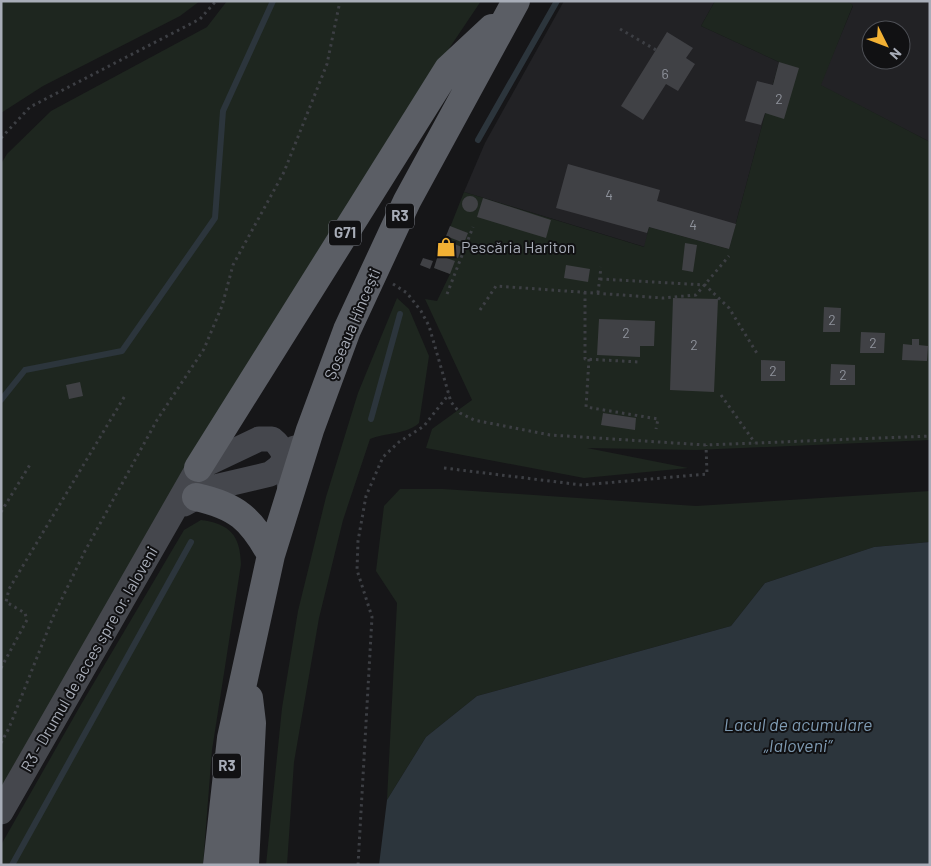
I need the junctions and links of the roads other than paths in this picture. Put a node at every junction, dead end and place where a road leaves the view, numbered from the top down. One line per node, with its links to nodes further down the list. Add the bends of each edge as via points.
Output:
1 (513, 7): 2 (highway, Șoseaua Hîncești / R3, via 411,193 347,330); 4 (highway, G71, via 448,69)
2 (310, 430): 3 (main road); 5 (highway, Șoseaua Hîncești / R3)
3 (286, 458): 4 (main road, via 278,443 266,437); 5 (main road); 6 (main road, via 270,474 221,485)
4 (198, 468): 6 (main road, R3 - Drumul de acces spre or. Ialoveni / G71)
5 (290, 492): 7 (highway, Șoseaua Hîncești / R3)
6 (187, 502): 7 (highway, via 224,504 237,511 258,531); 9 (main road, R3 - Drumul de acces spre or. Ialoveni / G71)
7 (271, 555): 8 (highway, Șoseaua Hîncești / R3)
8 (247, 670): 10 (highway, Șoseaua Hîncești / R3, via 231,738); 11 (highway, Șoseaua Hîncești / R3, via 252,723)
9 (1, 812)
10 (216, 865)
11 (245, 865)

